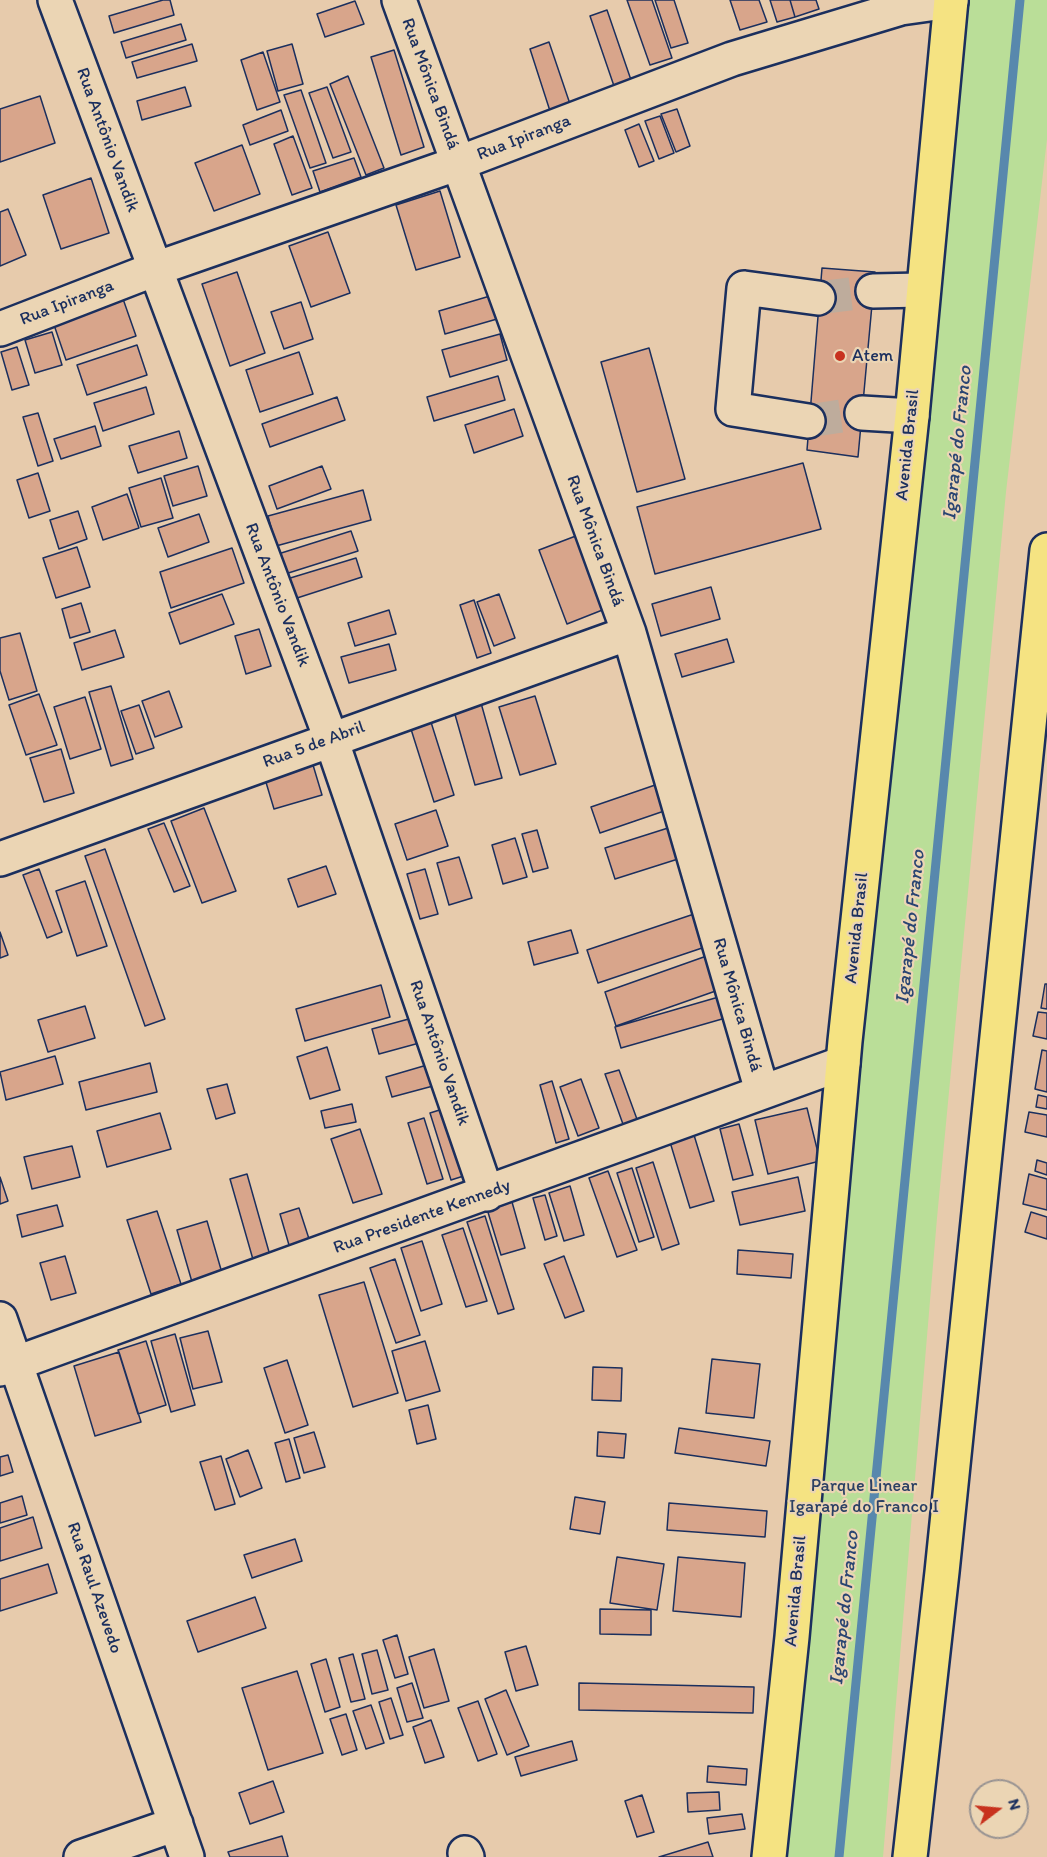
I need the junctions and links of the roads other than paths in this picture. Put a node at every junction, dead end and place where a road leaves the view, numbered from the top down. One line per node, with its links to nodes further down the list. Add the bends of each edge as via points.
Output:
1 (55, 0): 6 (street, Rua Antônio Vandik)
2 (399, 0): 5 (street, Rua Mônica Bindá)
3 (951, 0): 4 (street, Rua Ipiranga); 7 (highway, Avenida Brasil)
4 (900, 4): 5 (street, Rua Ipiranga, via 732,59)
5 (459, 163): 6 (street, Rua Ipiranga); 15 (street, Rua Mônica Bindá)
6 (155, 269): 10 (street, Rua Ipiranga); 16 (street, Rua Antônio Vandik)
7 (922, 290): 8 (street); 12 (highway, Avenida Brasil)
8 (873, 291)
9 (818, 298): 13 (street, via 744,288 733,410)
10 (0, 329)
11 (862, 413): 12 (street)
12 (912, 416): 18 (highway, Avenida Brasil)
13 (808, 421)
14 (1047, 557): 27 (highway)
15 (629, 633): 16 (street, Rua 5 de Abril); 19 (street, Rua Mônica Bindá)
16 (331, 739): 17 (street, Rua 5 de Abril); 20 (street, Rua Antônio Vandik)
17 (0, 859)
18 (843, 1063): 19 (street, Rua Presidente Kennedy); 26 (highway, Avenida Brasil)
19 (762, 1091): 20 (street, Rua Presidente Kennedy)
20 (487, 1194): 22 (street, Rua Presidente Kennedy)
21 (0, 1319): 22 (street, Rua Raul Azevedo)
22 (9, 1366): 23 (street, Rua Raul Azevedo)
23 (176, 1824): 24 (street); 25 (street, Rua Raul Azevedo)
24 (81, 1857)
25 (187, 1857)
26 (769, 1857)
27 (910, 1857)

